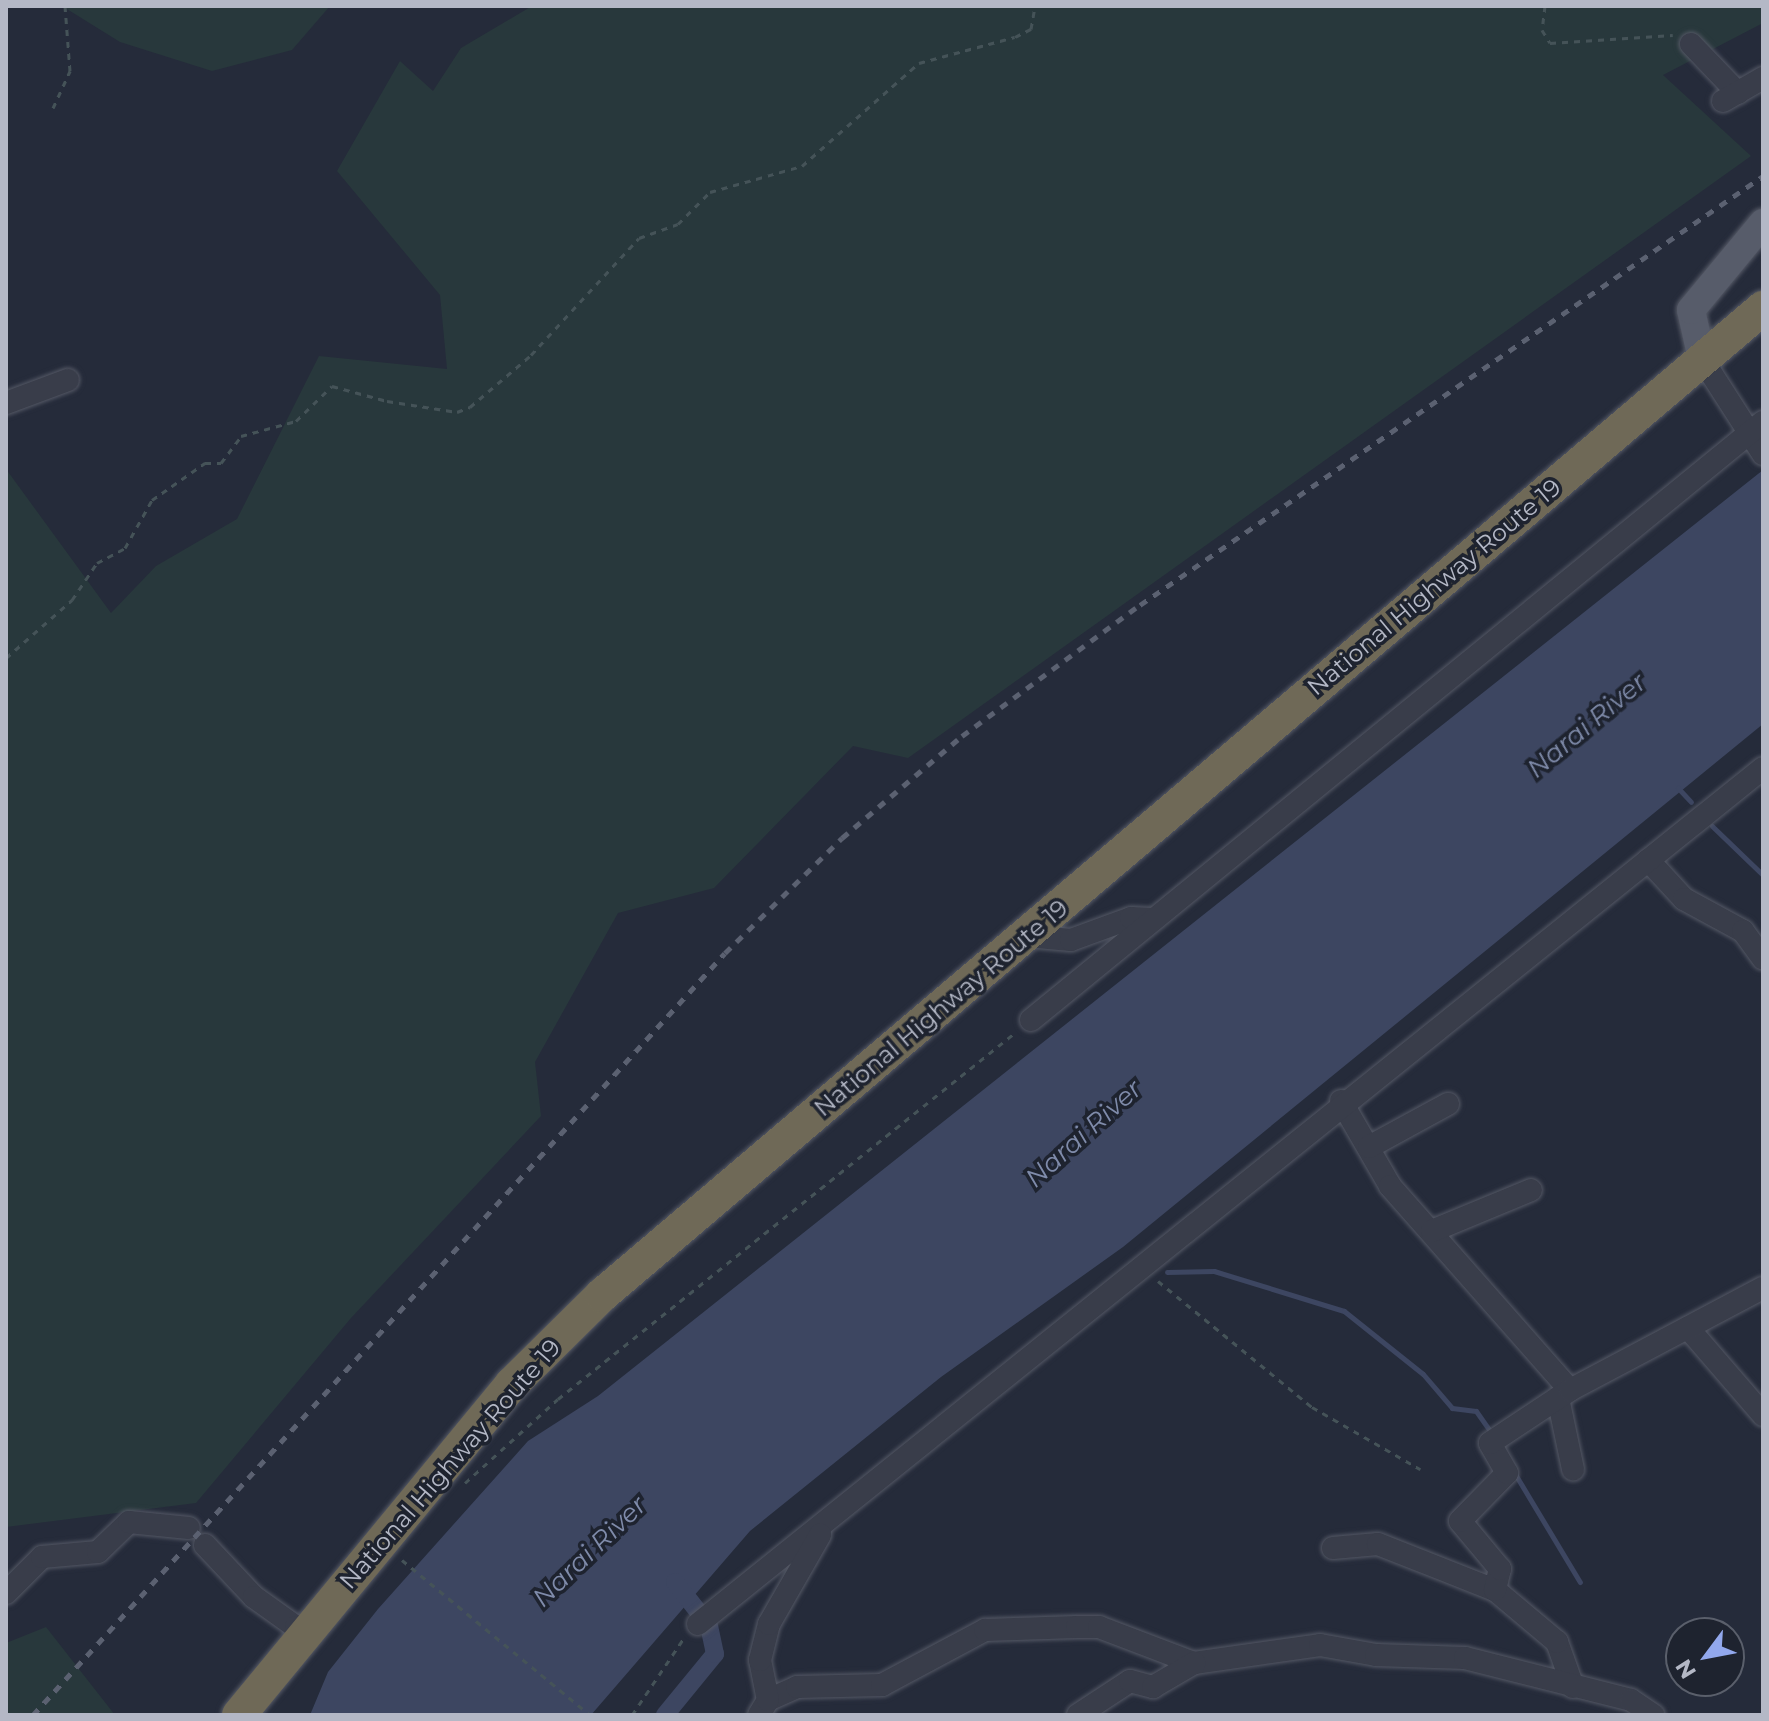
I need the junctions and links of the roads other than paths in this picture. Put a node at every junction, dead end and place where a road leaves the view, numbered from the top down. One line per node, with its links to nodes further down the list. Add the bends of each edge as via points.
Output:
1 (1691, 44): 2 (street, via 1731,97)
2 (1763, 78)
3 (1763, 223): 5 (main road, via 1691,310)
4 (1763, 308): 5 (highway, National Highway Route 19)
5 (1702, 359): 8 (street); 12 (highway, National Highway Route 19)
6 (68, 380): 7 (street)
7 (6, 403)
8 (1758, 438): 11 (street)
9 (1763, 768): 10 (street)
10 (1648, 860): 13 (street, via 1684,899 1743,931); 15 (street)
11 (1152, 919): 12 (street, via 1131,918 1071,940); 14 (street)
12 (1027, 936): 32 (highway, National Highway Route 19, via 550,1345)
13 (1763, 959)
14 (1031, 1020)
15 (1341, 1101): 17 (street); 25 (street, via 1146,1266)
16 (1448, 1104): 17 (street)
17 (1369, 1147): 19 (street, via 1390,1186)
18 (1531, 1190): 19 (street)
19 (1432, 1231): 22 (street)
20 (1763, 1288): 21 (street)
21 (1688, 1328): 22 (street); 23 (street)
22 (1564, 1394): 24 (street); 29 (street, via 1490,1443 1507,1473 1460,1521 1500,1569)
23 (1763, 1415)
24 (1573, 1469)
25 (826, 1523): 31 (street); 35 (street, via 769,1624 760,1660)
26 (189, 1528): 30 (street, via 129,1522 98,1552 42,1557)
27 (205, 1545): 32 (street, via 254,1597 296,1627)
28 (1333, 1548): 29 (street, via 1378,1544)
29 (1495, 1590): 34 (street, via 1557,1642)
30 (6, 1593)
31 (698, 1624)
32 (311, 1627): 36 (highway, National Highway Route 19)
33 (1194, 1663): 34 (street, via 1320,1645 1376,1655 1465,1658); 35 (street, via 1099,1627 985,1630 882,1685 797,1687); 37 (street, via 1153,1687 1130,1681)
34 (1573, 1687): 38 (street, via 1631,1700)
35 (764, 1708)
36 (239, 1715)
37 (1078, 1715)
38 (1653, 1715)

